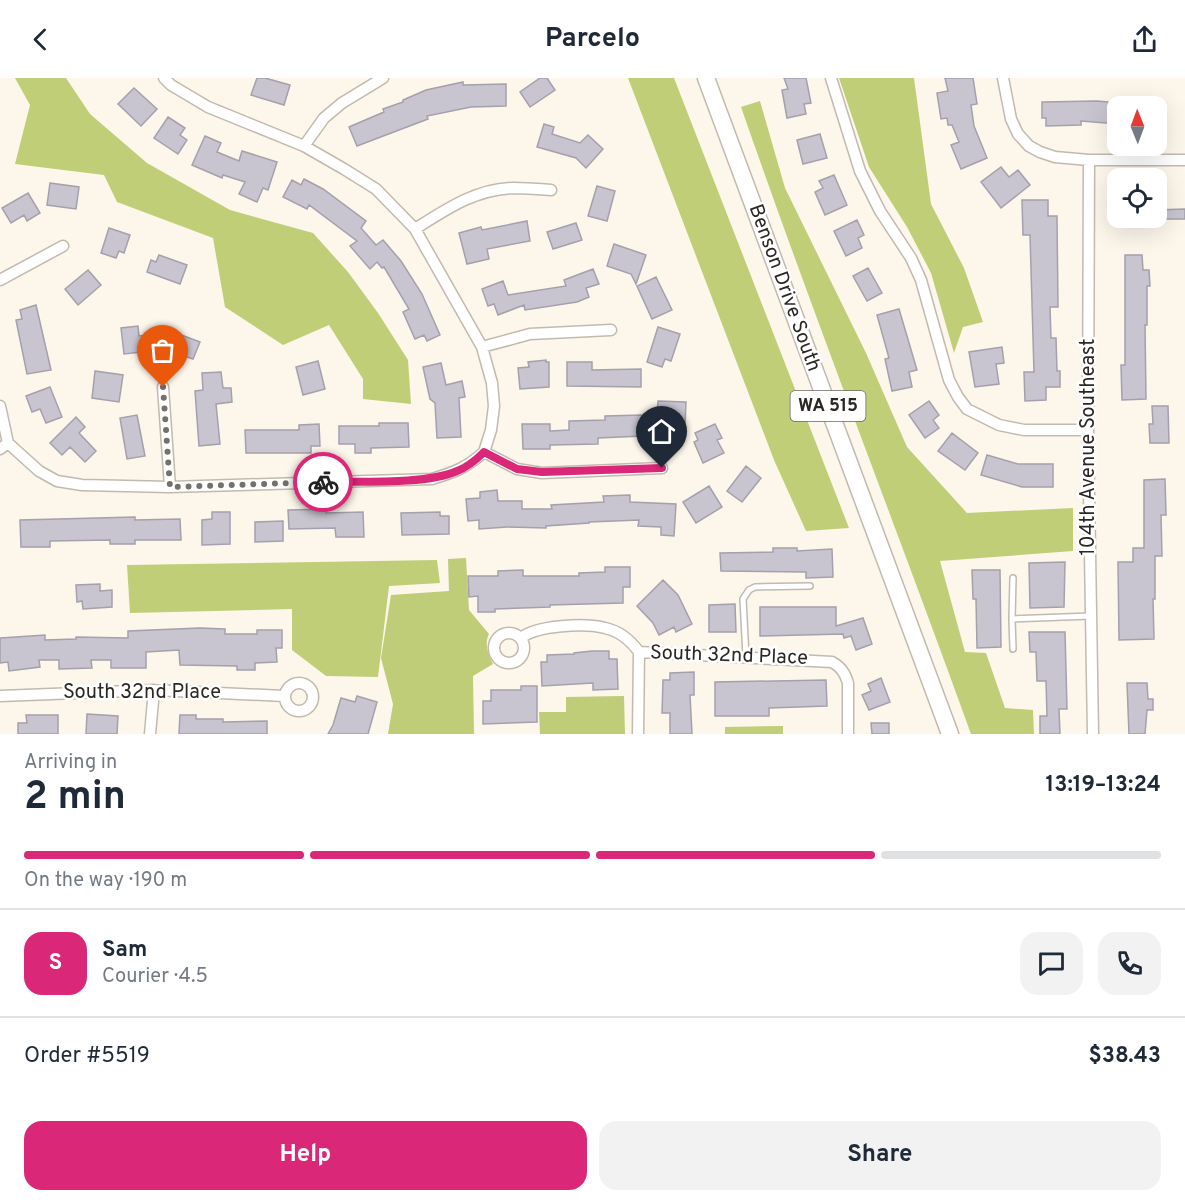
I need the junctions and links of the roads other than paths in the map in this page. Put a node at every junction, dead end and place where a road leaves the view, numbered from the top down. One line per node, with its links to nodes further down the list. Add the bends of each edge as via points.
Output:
1 (164, 78): 6 (street, via 208,107)
2 (382, 78): 6 (street, via 324,118)
3 (706, 78): 36 (main road, Benson Drive South / WA 515)
4 (831, 78): 17 (street, via 860,171 921,280 949,380 958,397 967,409 999,425 1024,430)
5 (1003, 78): 7 (street, via 1011,119 1029,146 1055,157)
6 (304, 146): 10 (street, via 376,189)
7 (1089, 160): 8 (street); 17 (street, 104th Avenue Southeast)
8 (1185, 160)
9 (551, 190): 10 (street, via 511,188 479,194 456,203)
10 (415, 229): 14 (street)
11 (63, 246): 12 (street)
12 (0, 280)
13 (611, 330): 14 (street, via 530,334)
14 (482, 347): 19 (street, via 494,406)
15 (163, 387): 21 (street)
16 (0, 406): 18 (street)
17 (1088, 430): 24 (street, 104th Avenue Southeast)
18 (4, 446): 21 (street, via 57,481)
19 (484, 452): 20 (street, via 517,469 542,472); 21 (street, via 456,472 432,479)
20 (662, 468)
21 (170, 487)
22 (1012, 578): 25 (lane)
23 (810, 586): 29 (lane, via 749,590 744,599)
24 (1091, 616): 25 (lane); 37 (street, 104th Avenue Southeast)
25 (1012, 619): 27 (lane)
26 (521, 638): 28 (street, South 32nd Place, via 539,629 605,628 632,642)
27 (1013, 649)
28 (639, 652): 29 (street, South 32nd Place); 34 (street)
29 (746, 657): 35 (street, South 32nd Place, via 822,660 839,666 848,683)
30 (154, 690): 31 (street, South 32nd Place); 32 (street, South 32nd Place); 33 (street)
31 (0, 696)
32 (284, 696)
33 (150, 734)
34 (638, 734)
35 (848, 734)
36 (950, 734)
37 (1093, 734)

